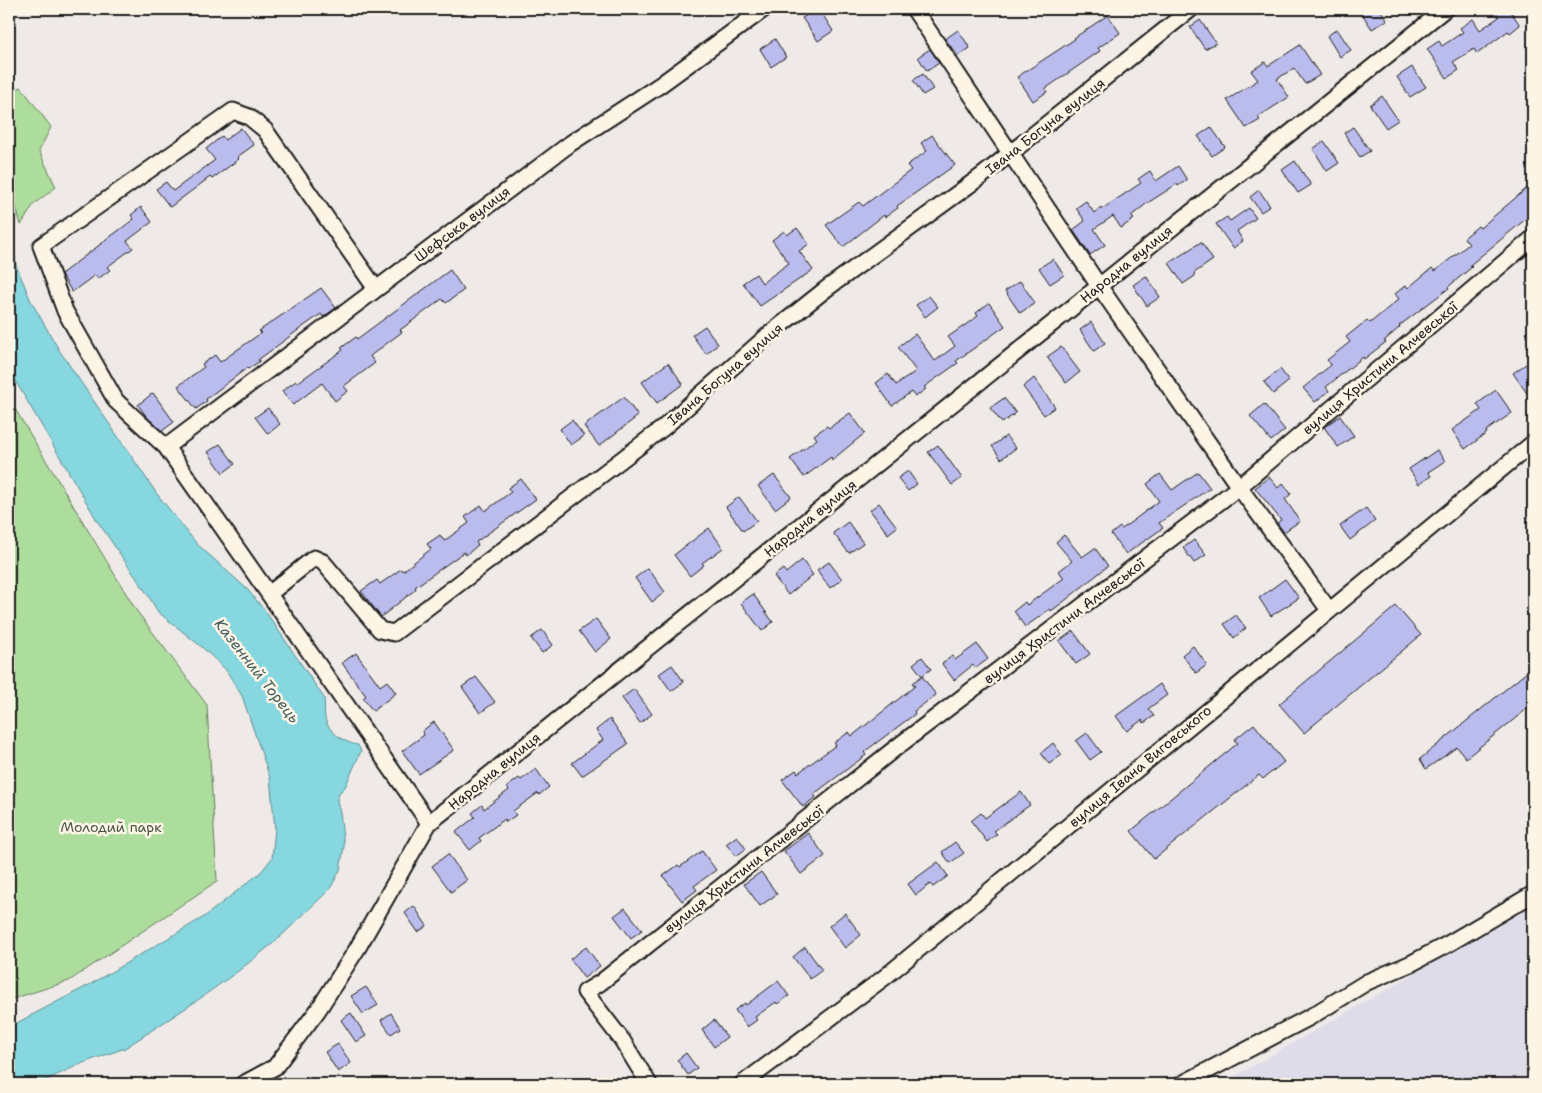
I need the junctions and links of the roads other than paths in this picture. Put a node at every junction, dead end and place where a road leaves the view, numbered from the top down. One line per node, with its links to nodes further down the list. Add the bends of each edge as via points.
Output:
1 (764, 9): 8 (street, Шефська вулиця, via 660,85 572,143)
2 (914, 9): 5 (street)
3 (1191, 9): 5 (street, Івана Богуна вулиця)
4 (1445, 9): 7 (street, Народна вулиця)
5 (1010, 154): 7 (street); 12 (street, Івана Богуна вулиця, via 818,296 663,428 394,633 380,630 323,562 314,558)
6 (1533, 238): 11 (street, вулиця Христини Алчевської)
7 (1099, 286): 11 (street); 14 (street, Народна вулиця)
8 (376, 289): 10 (street, Шефська вулиця); 10 (street, via 265,130 249,117 233,111 41,246 65,311 116,401)
9 (1533, 443): 13 (street, вулиця Івана Виговського)
10 (166, 447): 12 (street)
11 (1240, 487): 13 (street); 17 (street, вулиця Христини Алчевської, via 893,750 600,983 584,992 622,1040)
12 (269, 594): 14 (street)
13 (1329, 610): 18 (street, вулиця Івана Виговського, via 892,970)
14 (429, 823): 16 (street, Народна вулиця, via 318,1010 275,1066)
15 (1533, 894): 19 (street, via 1448,944 1367,982 1310,1017)
16 (243, 1084)
17 (649, 1084)
18 (742, 1084)
19 (1182, 1084)

